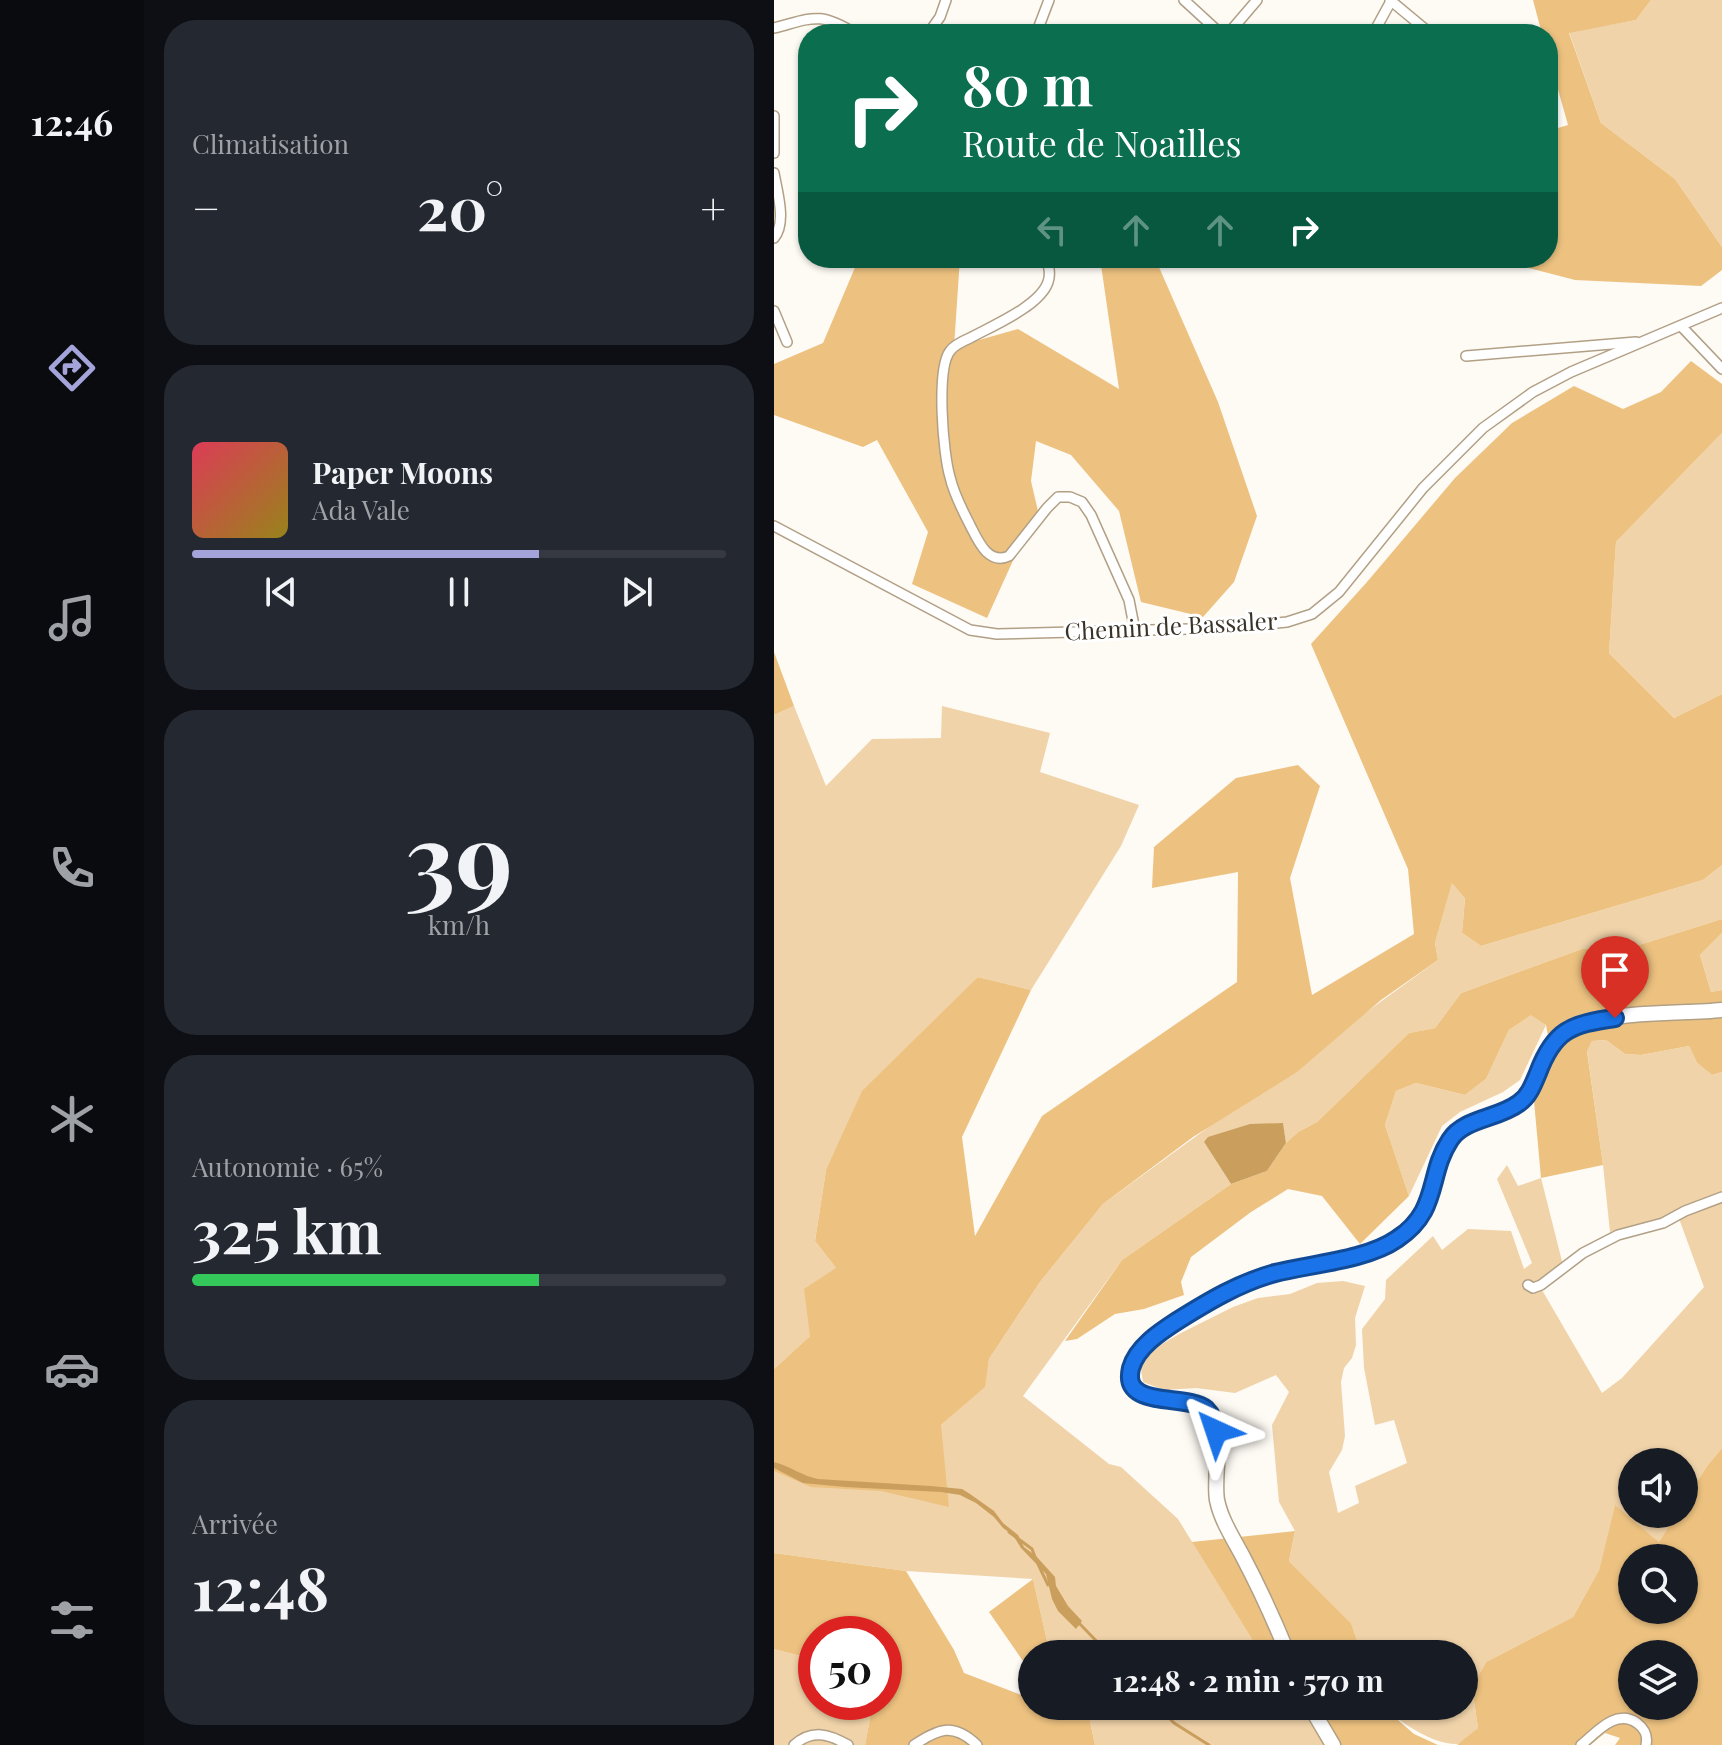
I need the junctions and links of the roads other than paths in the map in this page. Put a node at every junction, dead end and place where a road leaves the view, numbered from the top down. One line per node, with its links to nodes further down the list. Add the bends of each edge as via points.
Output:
1 (946, 0): 7 (street)
2 (1049, 0): 8 (street)
3 (1184, 0): 9 (street)
4 (1257, 0): 10 (street)
5 (1391, 1): 11 (street); 12 (street)
6 (840, 24): 13 (street, via 811,18)
7 (935, 24)
8 (1040, 24)
9 (1210, 24)
10 (1237, 24)
11 (1378, 24)
12 (1419, 24)
13 (774, 28)
14 (774, 116): 15 (street)
15 (774, 153)
16 (774, 173): 17 (street)
17 (775, 184): 18 (street, via 780,217)
18 (774, 238)
19 (1049, 268): 28 (street, via 1049,280 1034,301 949,351 942,428 949,474 976,536 992,558 1000,560 1058,497 1082,502 1129,600)
20 (1722, 308): 22 (street, Chemin de Bassaler)
21 (774, 311): 24 (street)
22 (1681, 326): 23 (street, Chemin de Bassaler); 26 (street)
23 (1647, 341): 25 (street); 28 (street, Chemin de Bassaler, via 1533,392 1483,428 1423,488 1339,592 1312,614 1228,628)
24 (787, 342)
25 (1466, 356)
26 (1722, 369)
27 (774, 526): 28 (street, Chemin de Bassaler, via 970,630)
28 (1135, 631)
29 (1722, 1010): 32 (main road, via 1575,1026 1548,1050 1520,1102 1452,1136 1427,1205 1397,1240 1239,1285 1165,1329 1137,1356 1131,1379 1139,1392 1199,1405 1214,1421 1219,1508)
30 (1722, 1197): 31 (street, via 1663,1223 1618,1235 1541,1285)
31 (1528, 1285)
32 (1282, 1640)
33 (1318, 1720): 38 (main road)
34 (794, 1745): 35 (street, via 814,1734)
35 (848, 1745)
36 (914, 1745): 37 (street, via 945,1729)
37 (977, 1745)
38 (1333, 1745)
39 (1581, 1745): 40 (street, via 1619,1718 1643,1728)
40 (1646, 1745)

